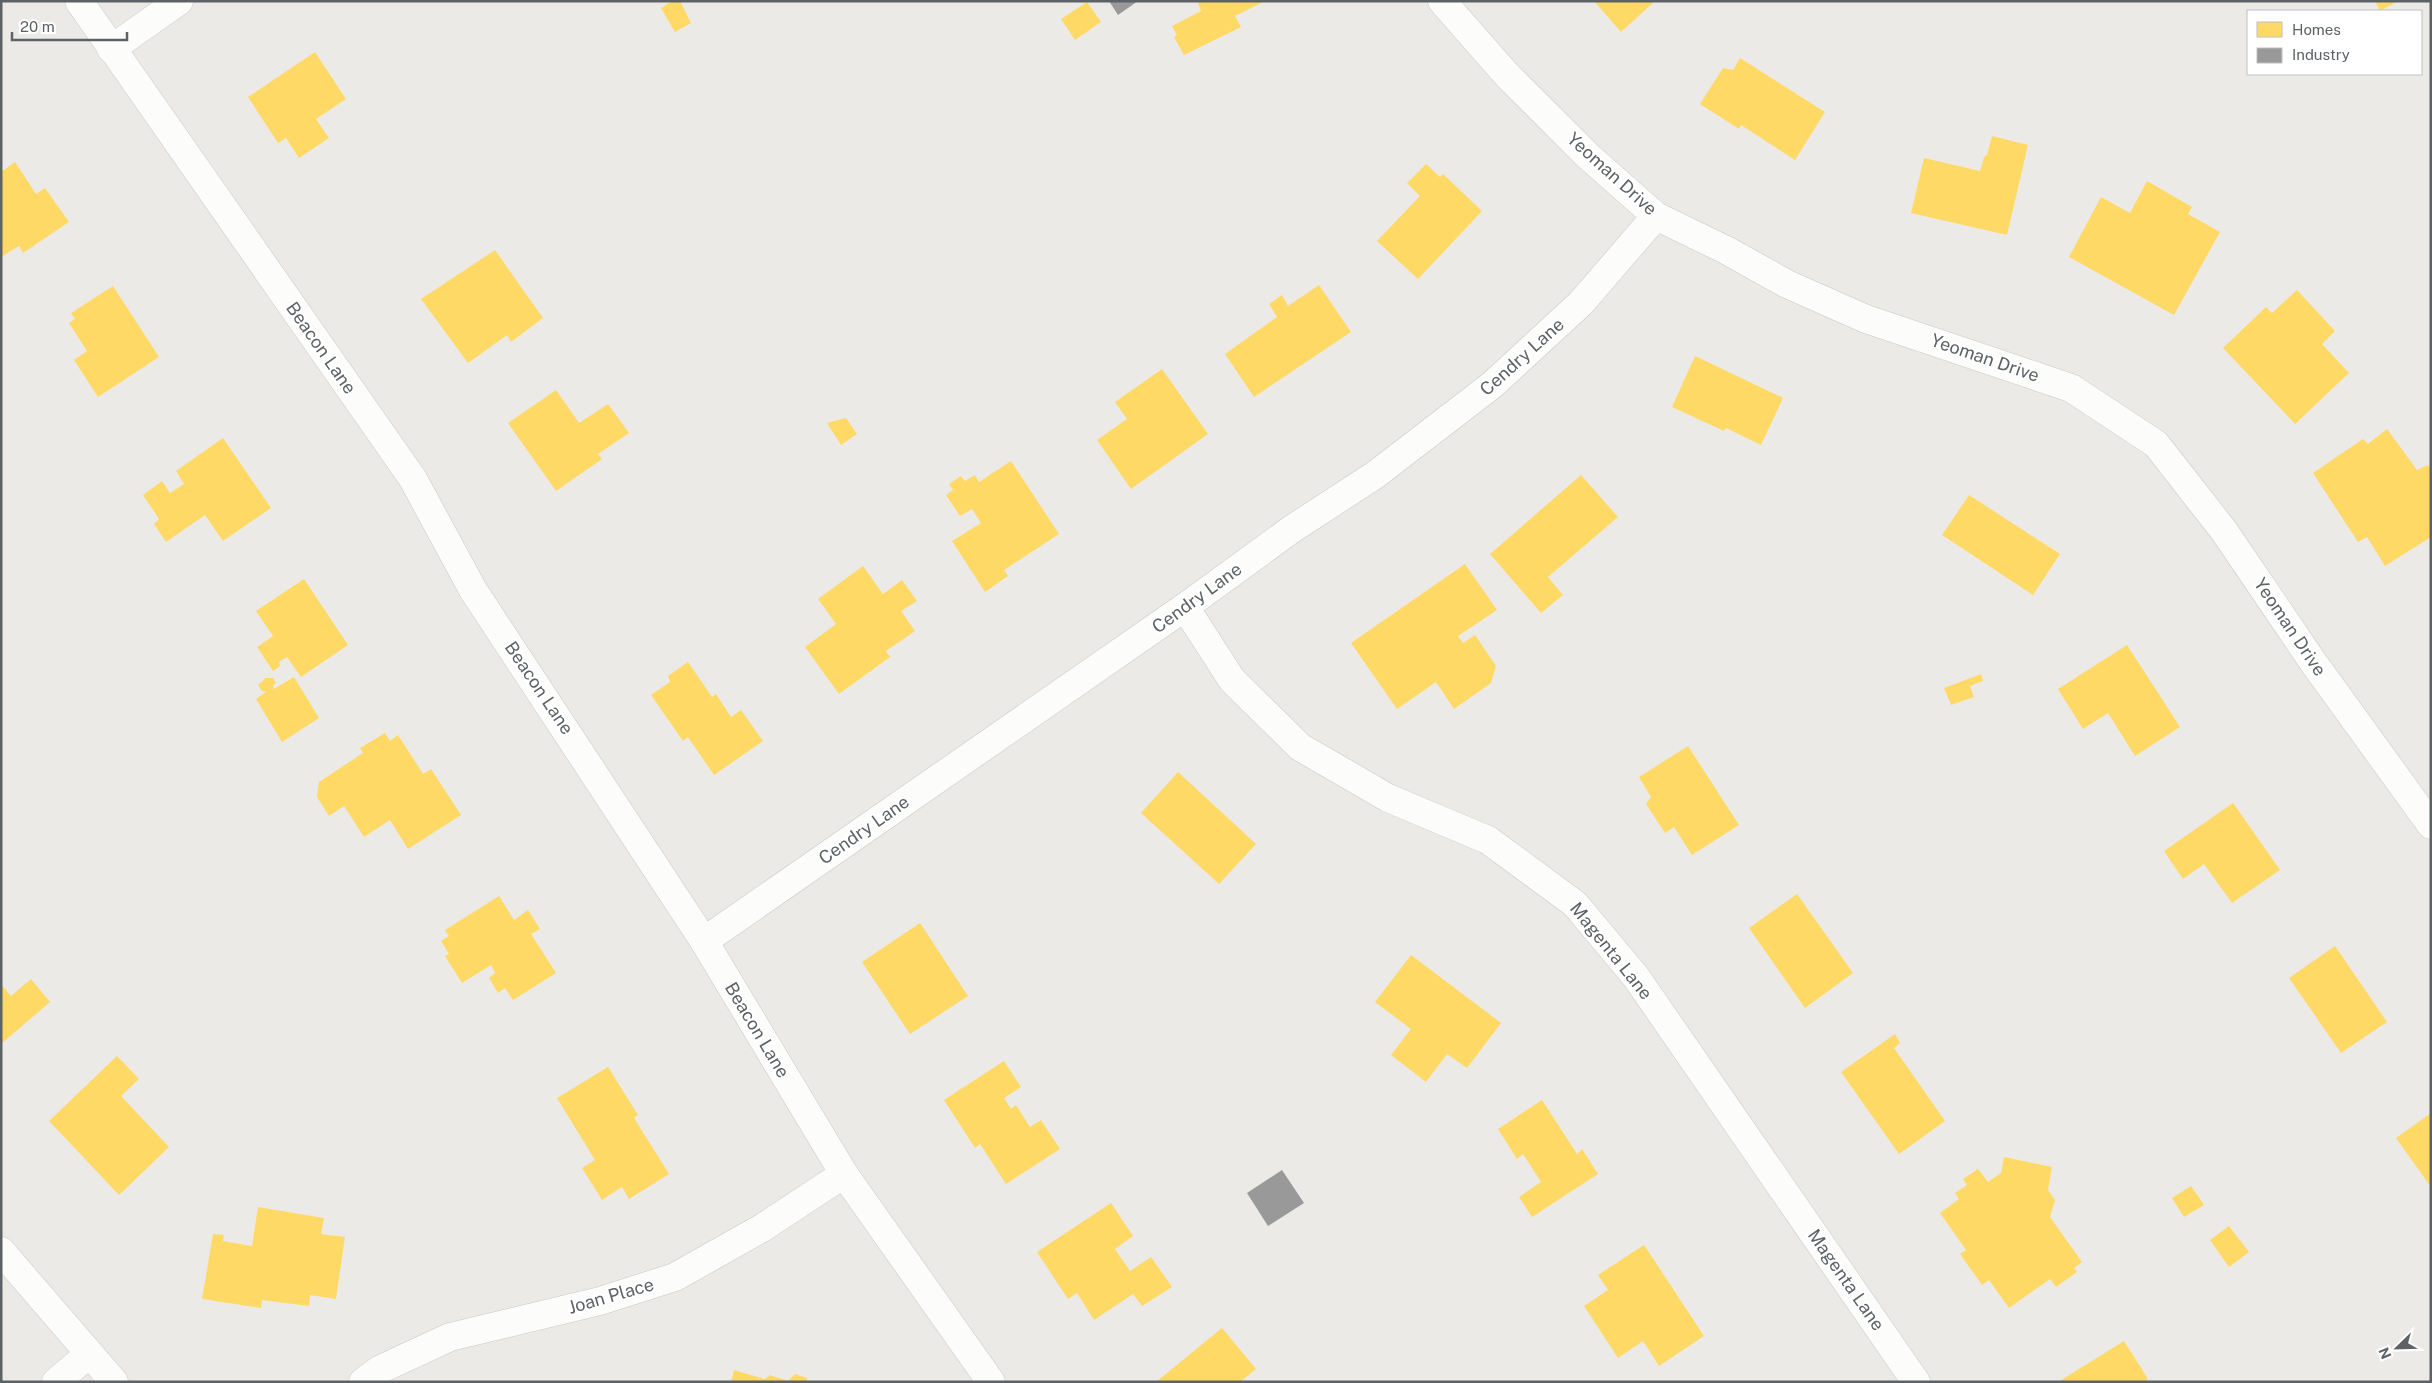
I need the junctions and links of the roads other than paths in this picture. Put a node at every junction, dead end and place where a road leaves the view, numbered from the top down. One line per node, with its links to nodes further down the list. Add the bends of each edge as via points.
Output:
1 (79, 1): 4 (street, Beacon Lane)
2 (179, 1): 4 (street)
3 (1442, 1): 5 (street, Yeoman Drive, via 1506,74 1588,156)
4 (111, 49): 8 (street, Beacon Lane, via 413,479 473,590)
5 (1656, 216): 6 (street, Cendry Lane, via 1581,303 1492,386 1375,475); 7 (street, Yeoman Drive, via 1787,284 1866,319 2072,388 2156,444 2224,532 2312,662)
6 (1185, 607): 8 (street, Cendry Lane); 16 (street, Magenta Lane, via 1232,680 1300,747 1388,798 1488,840 1575,904 1636,977)
7 (2431, 825)
8 (704, 941): 9 (street, Beacon Lane)
9 (844, 1174): 14 (street, Joan Place, via 762,1228 675,1277 600,1301 450,1337 380,1370); 15 (street, Beacon Lane)
10 (1, 1251): 11 (street)
11 (89, 1354): 12 (street); 13 (street)
12 (56, 1382)
13 (114, 1382)
14 (363, 1382)
15 (991, 1382)
16 (1916, 1382)

